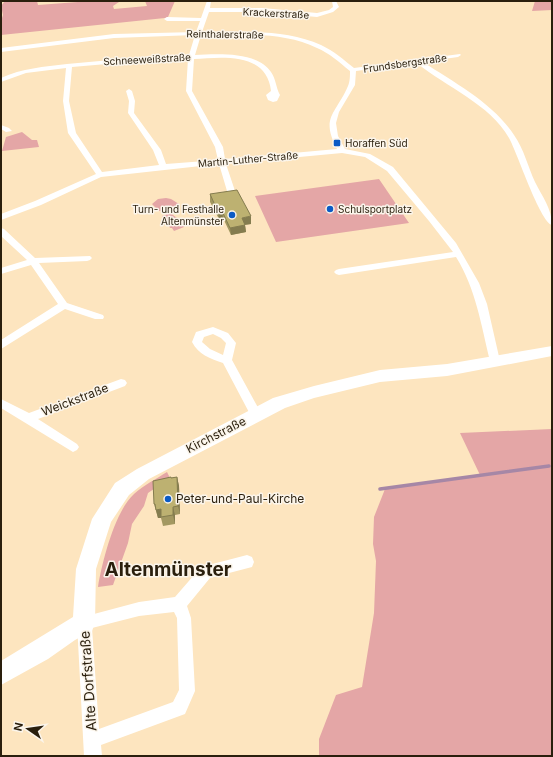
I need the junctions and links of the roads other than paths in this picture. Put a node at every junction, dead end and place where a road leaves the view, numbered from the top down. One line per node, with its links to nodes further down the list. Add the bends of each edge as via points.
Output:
1 (209, 1): 3 (street)
2 (334, 1): 3 (street, Krackerstraße, via 336,7 317,15 262,10)
3 (207, 10): 5 (street)
4 (167, 19): 5 (street)
5 (203, 20): 6 (street)
6 (199, 33): 7 (street, Reinthalerstraße, via 84,39); 9 (street); 12 (street, Reinthalerstraße, via 265,34 299,40 326,50)
7 (1, 50)
8 (458, 55): 10 (street, Frundsbergstraße)
9 (192, 57): 11 (street, Schneeweißstraße, via 133,59); 15 (street, Schneeweißstraße, via 233,57 253,61 268,70); 19 (street, via 189,91 219,147)
10 (420, 62): 12 (street, Frundsbergstraße); 24 (street, via 494,116 508,132)
11 (69, 66): 13 (street, Schneeweißstraße, via 16,73); 21 (street, via 66,101 72,134)
12 (353, 70): 18 (street, via 352,85 336,112 333,123 334,136)
13 (1, 80)
14 (128, 91): 20 (street, via 132,101 131,113 157,150)
15 (274, 92)
16 (1, 127): 17 (street)
17 (8, 131)
18 (342, 151): 19 (street, Martin-Luther-Straße); 26 (street, Martin-Luther-Straße, via 375,157 390,169)
19 (222, 162): 20 (street, Martin-Luther-Straße); 22 (street)
20 (163, 167): 21 (street, Martin-Luther-Straße)
21 (100, 175): 23 (street, Martin-Luther-Straße)
22 (231, 191)
23 (1, 217)
24 (552, 222)
25 (1, 231): 28 (street)
26 (458, 254): 30 (street); 36 (street, Martin-Luther-Straße, via 477,292)
27 (87, 258): 28 (street)
28 (32, 261): 29 (street); 31 (street)
29 (1, 271)
30 (339, 272)
31 (64, 305): 32 (street); 33 (street)
32 (99, 317)
33 (1, 345)
34 (552, 351): 36 (street, Kirchstraße)
35 (227, 360): 39 (street)
36 (495, 361): 39 (street, Kirchstraße, via 447,370 380,376 314,392)
37 (121, 383): 40 (street, Weickstraße)
38 (1, 403): 40 (street, Weickstraße)
39 (256, 415): 44 (street, Kirchstraße, via 143,474 122,489 102,518 86,568)
40 (28, 418): 41 (street, Weickstraße)
41 (73, 447)
42 (247, 562): 43 (street, via 206,572)
43 (179, 604): 44 (street, Alte Dorfstraße, via 138,609); 46 (street, Alte Dorfstraße, via 184,618 187,691 179,708)
44 (84, 623): 45 (street); 46 (street, Alte Dorfstraße)
45 (1, 674)
46 (93, 748)

